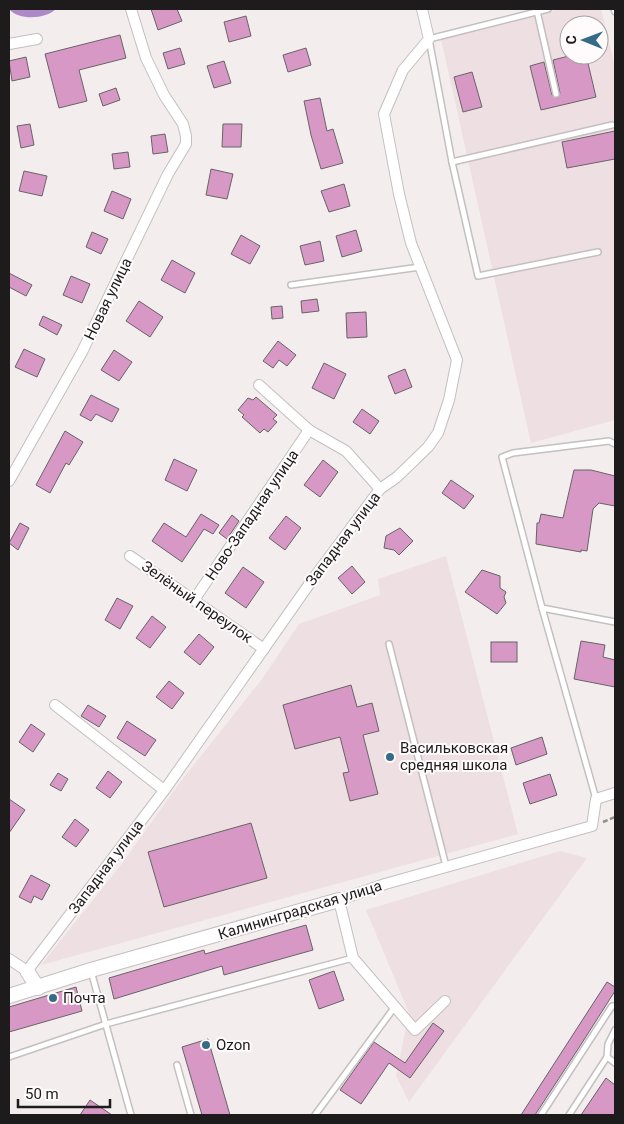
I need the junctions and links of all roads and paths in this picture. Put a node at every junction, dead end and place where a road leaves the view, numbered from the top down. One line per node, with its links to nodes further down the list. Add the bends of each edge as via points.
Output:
1 (131, 9): 17 (street, Новая улица, via 146,58 183,124 186,144 168,174 82,352)
2 (422, 9): 6 (street)
3 (548, 9): 4 (lane)
4 (537, 11): 6 (lane); 8 (lane)
5 (37, 39): 7 (street)
6 (429, 39): 10 (lane); 12 (street, Западная улица, via 402,70 384,114 398,194)
7 (9, 44)
8 (556, 94)
9 (612, 125): 10 (lane)
10 (452, 162): 11 (lane, via 478,276)
11 (598, 252)
12 (421, 267): 13 (lane); 18 (street, Западная улица, via 457,360 454,382 438,433 428,448)
13 (292, 285)
14 (258, 384): 15 (street)
15 (309, 430): 18 (street, via 346,451); 20 (street, Ново-Западная улица)
16 (613, 442): 21 (lane, via 502,457)
17 (9, 481)
18 (380, 488): 24 (street, Западная улица)
19 (130, 556): 20 (street, Зелёный переулок)
20 (194, 600): 24 (street, Зелёный переулок)
21 (542, 608): 22 (lane); 28 (lane)
22 (615, 622)
23 (389, 644): 29 (lane)
24 (264, 649): 26 (street, Западная улица)
25 (55, 705): 26 (street)
26 (164, 790): 34 (street, Западная улица)
27 (615, 793): 28 (street)
28 (596, 800): 29 (street, Калининградская улица, via 592,826)
29 (446, 866): 30 (street, Калининградская улица)
30 (339, 900): 31 (street); 33 (street, Калининградская улица)
31 (353, 958): 39 (street); 40 (lane)
32 (9, 959): 34 (street)
33 (91, 970): 35 (street, Калининградская улица); 40 (lane)
34 (27, 971): 35 (street)
35 (38, 988): 36 (street, Калининградская улица)
36 (9, 996)
37 (444, 1001): 39 (street, via 415,1030)
38 (615, 1006): 49 (lane)
39 (394, 1008): 48 (lane)
40 (106, 1024): 42 (lane); 46 (lane)
41 (615, 1030): 43 (lane)
42 (9, 1057)
43 (606, 1057): 44 (lane); 50 (lane)
44 (615, 1063)
45 (177, 1066): 47 (lane)
46 (131, 1115)
47 (191, 1115)
48 (315, 1115)
49 (541, 1115)
50 (569, 1115)

